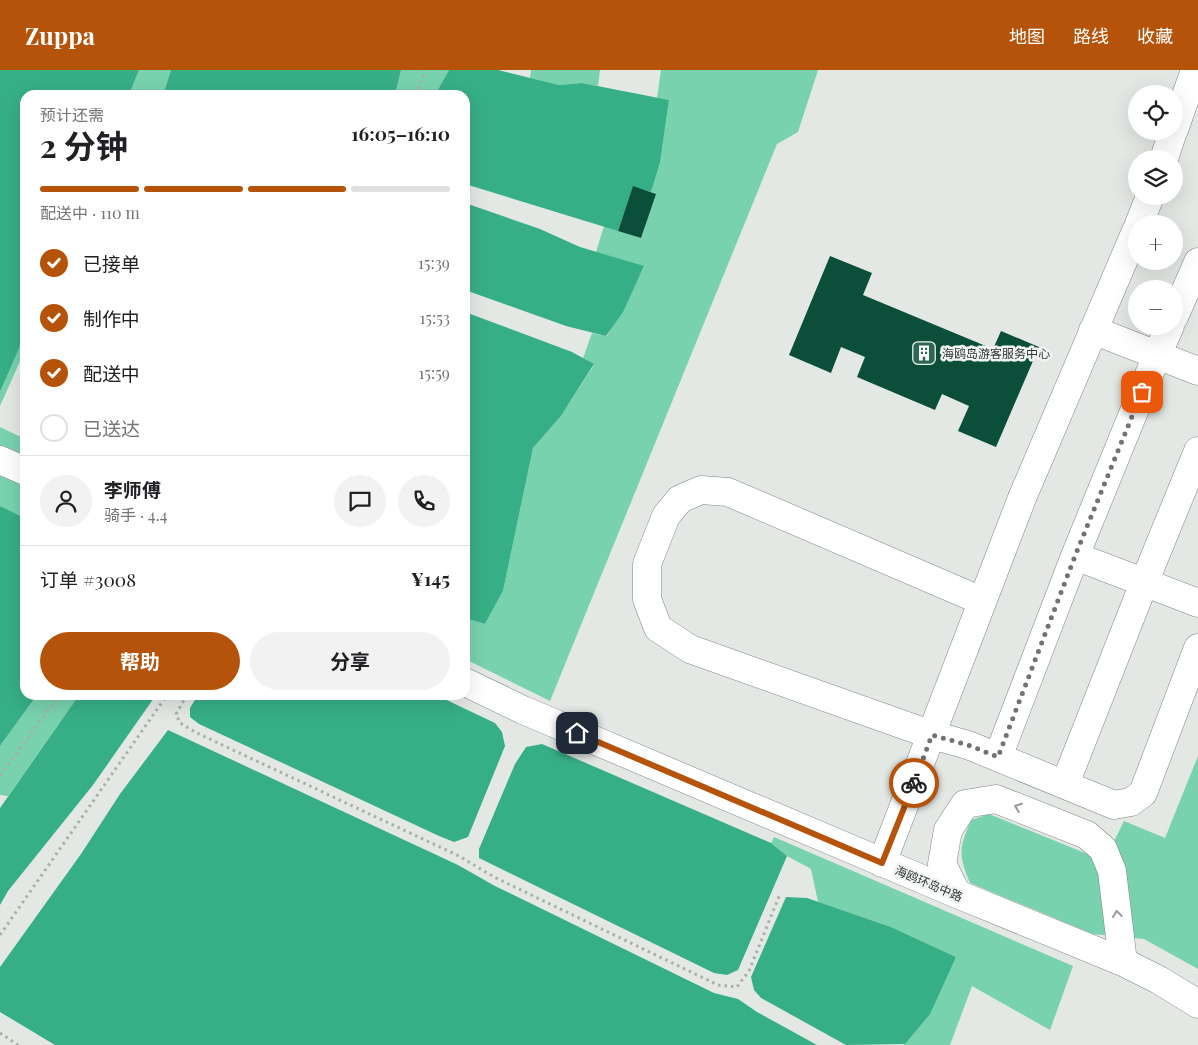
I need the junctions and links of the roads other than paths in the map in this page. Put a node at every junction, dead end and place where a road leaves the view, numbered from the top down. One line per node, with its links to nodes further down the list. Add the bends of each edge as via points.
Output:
1 (1195, 70): 2 (street)
2 (1183, 105)
3 (1128, 249): 6 (street)
4 (1198, 262): 5 (street)
5 (1183, 296)
6 (1093, 330): 8 (street); 15 (street)
7 (1166, 335): 8 (street)
8 (1157, 355): 9 (street); 13 (street)
9 (1198, 371)
10 (1198, 451): 14 (street)
11 (0, 460): 12 (street)
12 (20, 469)
13 (1075, 556): 14 (street); 20 (street)
14 (1144, 583): 16 (street); 21 (street)
15 (982, 601): 19 (street); 19 (street, via 728,492 701,490 680,499 666,516 647,564 647,599 658,628 690,649)
16 (1198, 603)
17 (1198, 648): 21 (street, via 1142,793 1131,802 1114,804)
18 (470, 684): 22 (street, 海鸥环岛中路)
19 (932, 735): 20 (street); 22 (street)
20 (998, 757): 21 (street)
21 (1065, 784)
22 (882, 863): 23 (street, 海鸥环岛中路)
23 (957, 894): 24 (street, 海鸥环岛中路); 24 (street, one-way to 23, via 1112,871 1103,849 1087,835 996,799 965,804 948,830 942,864)
24 (1123, 962): 25 (street, 海鸥环岛中路)
25 (1198, 1004)

